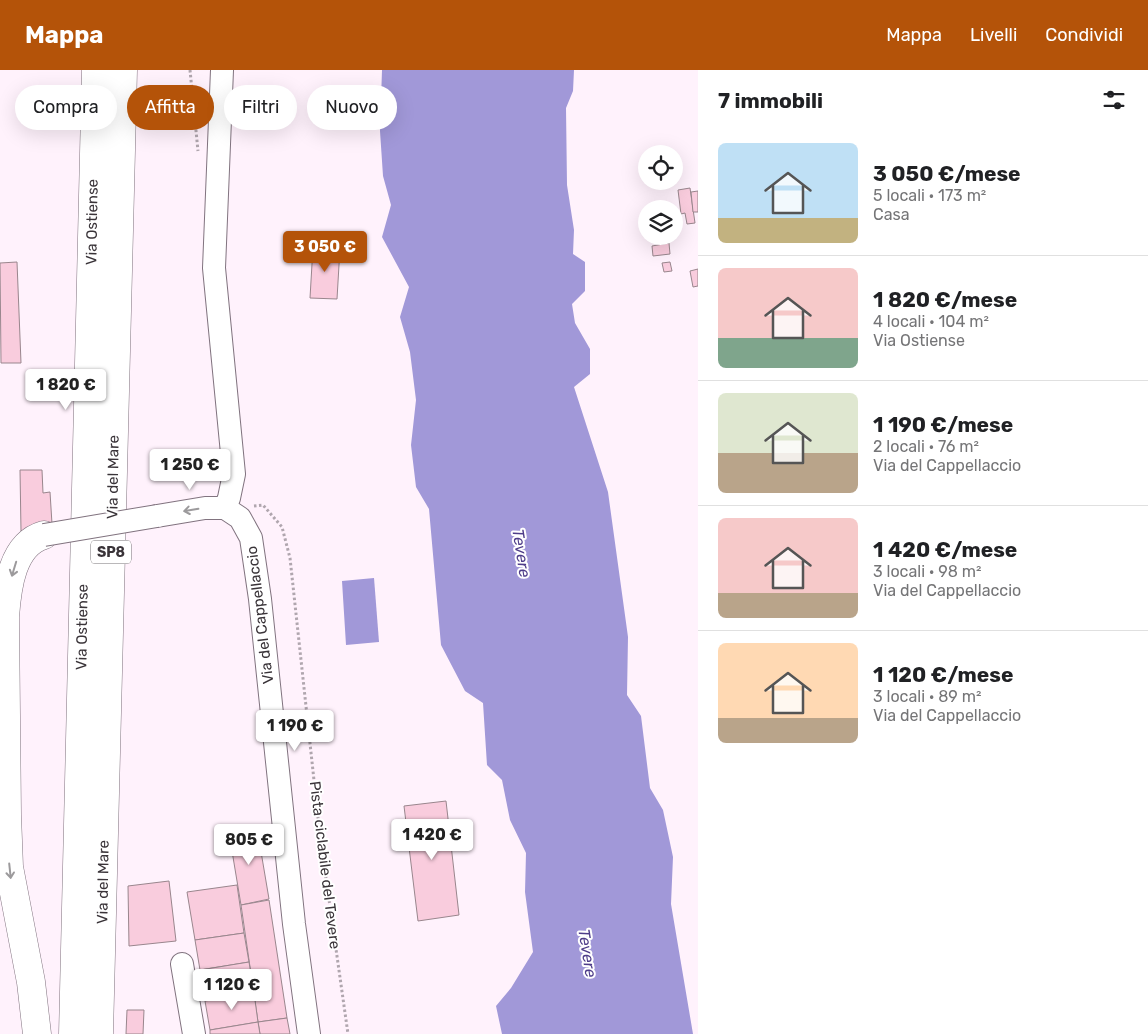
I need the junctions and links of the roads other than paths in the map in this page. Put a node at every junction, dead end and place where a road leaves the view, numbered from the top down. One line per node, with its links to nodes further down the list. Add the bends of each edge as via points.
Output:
1 (96, 70): 8 (main road, Via Ostiense)
2 (123, 70): 9 (main road, Via del Mare / SP8)
3 (222, 70): 4 (street, via 214,268 233,462 232,488)
4 (224, 508): 5 (street, one-way to 5, bridge, via 205,508); 11 (street, Via del Cappellaccio, via 236,514 247,528 254,554)
5 (44, 535): 7 (main road, one-way to 7, via 26,545 17,558 5,617 9,867 31,982)
6 (182, 964): 10 (street)
7 (37, 1034)
8 (73, 1034)
9 (99, 1034)
10 (194, 1034)
11 (309, 1034)

